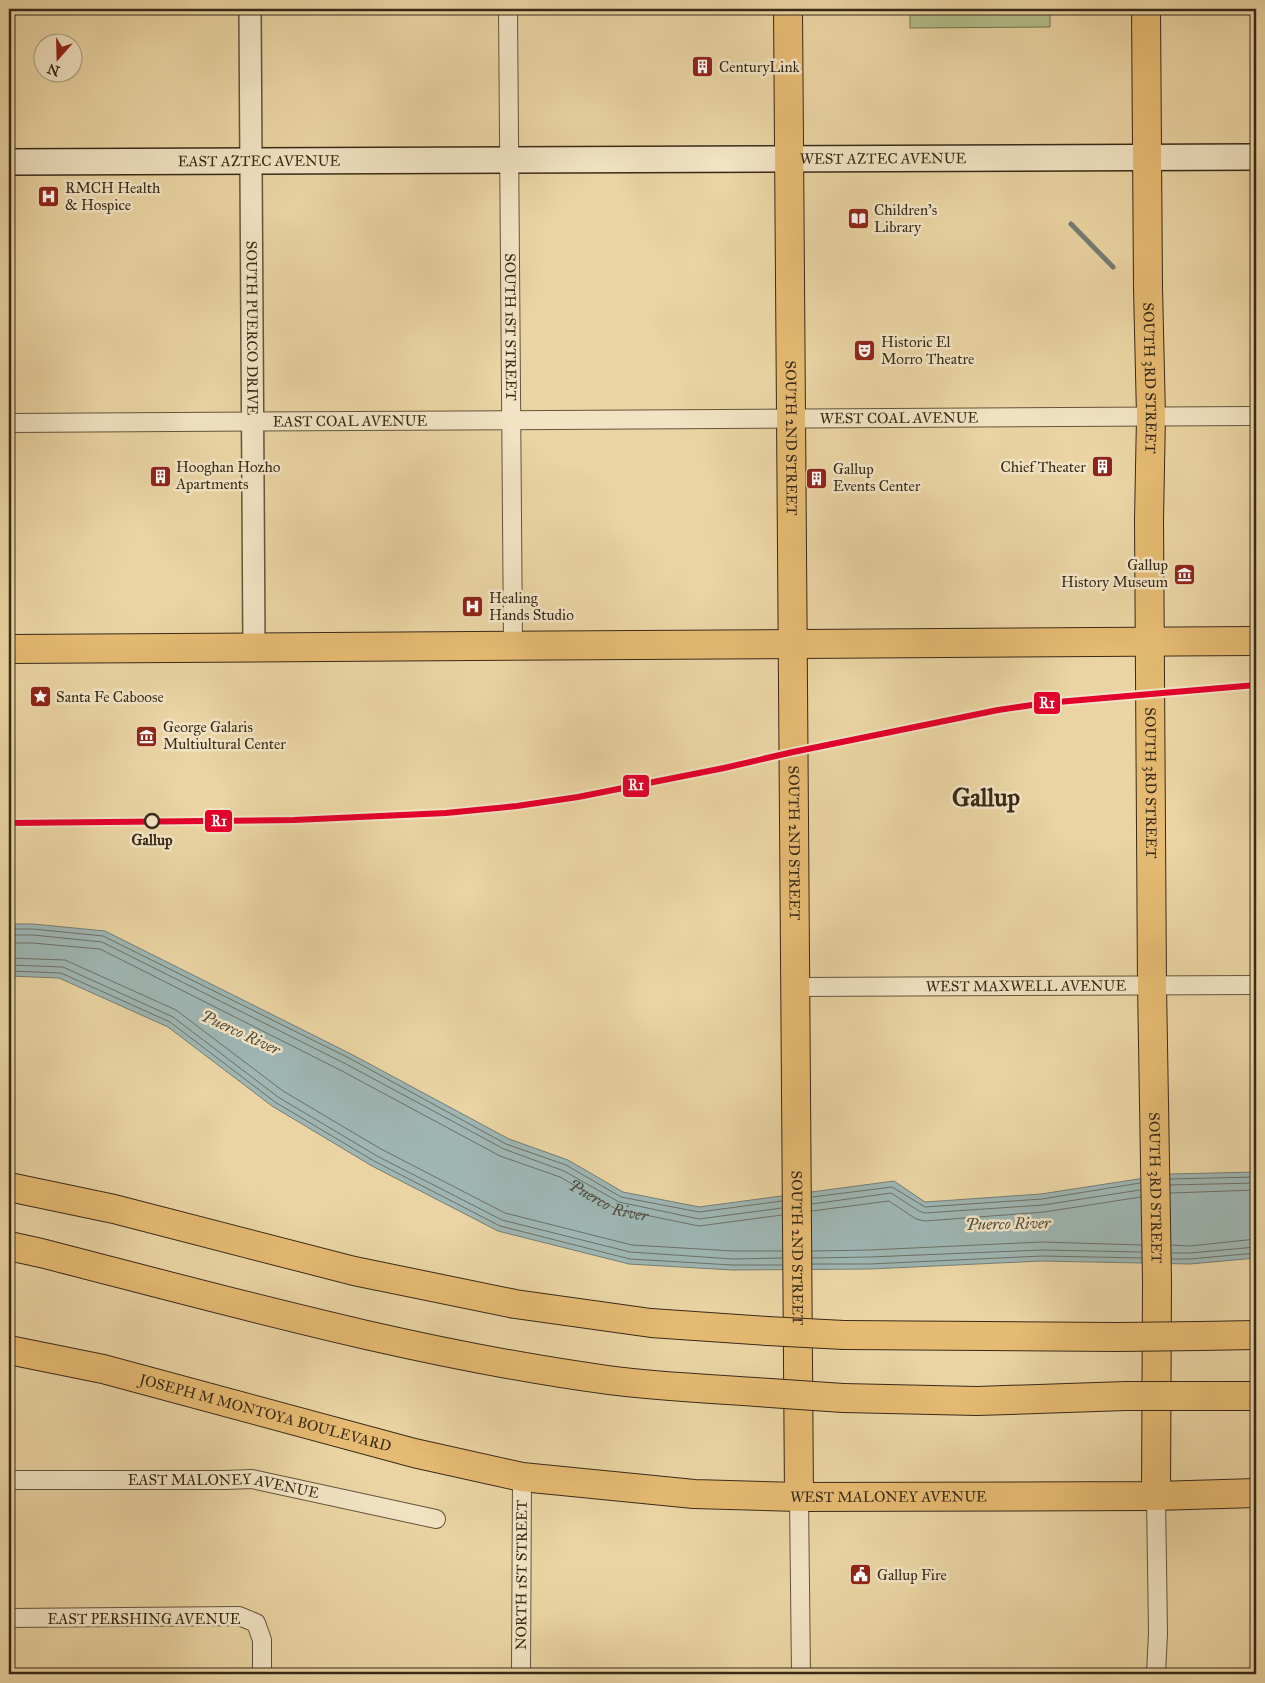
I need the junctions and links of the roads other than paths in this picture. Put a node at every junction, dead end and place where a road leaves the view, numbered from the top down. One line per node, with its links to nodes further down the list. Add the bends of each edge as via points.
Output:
1 (250, 9): 9 (street, SOUTH PUERCO DRIVE)
2 (508, 9): 8 (street, SOUTH 1ST STREET)
3 (788, 9): 7 (main road, SOUTH 2ND STREET)
4 (1146, 9): 5 (main road, SOUTH 3RD STREET)
5 (1147, 157): 6 (main road, WEST AZTEC AVENUE); 7 (main road, WEST AZTEC AVENUE); 11 (main road, SOUTH 3RD STREET)
6 (1256, 157)
7 (789, 159): 8 (main road, WEST AZTEC AVENUE); 13 (main road, SOUTH 2ND STREET)
8 (509, 160): 9 (main road, EAST AZTEC AVENUE); 14 (street, SOUTH 1ST STREET)
9 (251, 161): 10 (main road, EAST AZTEC AVENUE); 15 (street, SOUTH PUERCO DRIVE)
10 (9, 162)
11 (1150, 416): 12 (street, WEST COAL AVENUE); 13 (street, WEST COAL AVENUE); 17 (main road, SOUTH 3RD STREET)
12 (1256, 416)
13 (792, 418): 14 (street, WEST COAL AVENUE); 19 (main road, SOUTH 2ND STREET)
14 (512, 419): 15 (street, EAST COAL AVENUE); 20 (street, SOUTH 1ST STREET)
15 (253, 422): 16 (street, EAST COAL AVENUE); 22 (street, SOUTH PUERCO DRIVE)
16 (9, 423)
17 (1150, 641): 18 (main road); 19 (main road); 23 (main road, SOUTH 3RD STREET)
18 (1256, 641)
19 (792, 643): 20 (main road); 25 (main road, SOUTH 2ND STREET)
20 (513, 645): 22 (main road)
21 (9, 648): 22 (main road)
22 (254, 648)
23 (1152, 985): 24 (street, WEST MAXWELL AVENUE); 25 (street, WEST MAXWELL AVENUE); 34 (main road, SOUTH 3RD STREET, via 1157,1281)
24 (1256, 985)
25 (795, 987): 35 (main road, SOUTH 2ND STREET)
26 (9, 1187): 28 (main road, bridge, via 354,1271 515,1304 651,1323 844,1336)
27 (9, 1246): 30 (main road, bridge, via 291,1318 506,1363 609,1380 843,1398 977,1401)
28 (1256, 1335)
29 (9, 1350): 31 (main road, JOSEPH M MONTOYA BOULEVARD, via 103,1369 414,1453)
30 (1256, 1396)
31 (522, 1477): 35 (main road, WEST MALONEY AVENUE, via 694,1494); 39 (street, NORTH 1ST STREET)
32 (9, 1480): 36 (street, EAST MALONEY AVENUE, via 252,1479)
33 (1256, 1492): 34 (main road, WEST MALONEY AVENUE)
34 (1156, 1496): 35 (main road, WEST MALONEY AVENUE); 41 (street)
35 (798, 1497): 40 (street)
36 (436, 1519)
37 (9, 1618): 38 (street, EAST PERSHING AVENUE, via 239,1616 256,1623 262,1640)
38 (262, 1674)
39 (521, 1674)
40 (802, 1674)
41 (1156, 1674)

